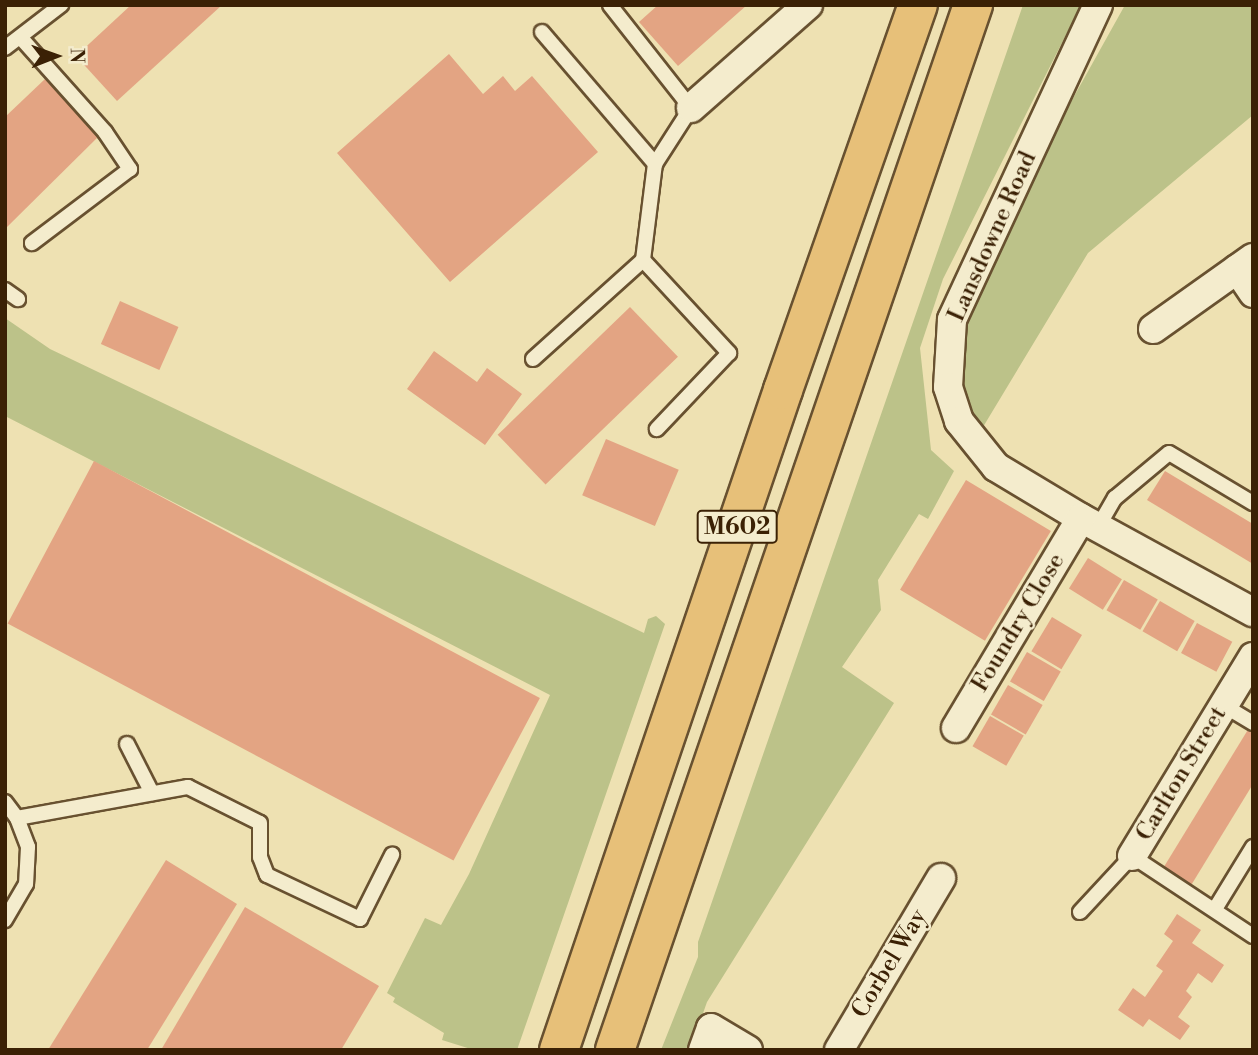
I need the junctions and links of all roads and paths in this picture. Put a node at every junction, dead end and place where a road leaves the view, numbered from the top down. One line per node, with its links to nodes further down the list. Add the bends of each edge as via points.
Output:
1 (61, 5): 8 (lane)
2 (610, 5): 10 (lane)
3 (808, 5): 10 (street)
4 (918, 5): 41 (highway, M602)
5 (973, 5): 42 (highway, M602)
6 (1098, 5): 22 (street, Lansdowne Road, via 952,320 948,387 959,421 996,467)
7 (542, 32): 11 (lane)
8 (20, 37): 9 (lane); 12 (lane, via 105,132 130,169)
9 (5, 48)
10 (691, 108): 11 (lane)
11 (655, 164): 13 (lane)
12 (32, 243)
13 (643, 260): 19 (lane); 20 (lane, via 729,353)
14 (1245, 264): 16 (street); 18 (street)
15 (5, 290): 17 (lane)
16 (1253, 293)
17 (18, 299)
18 (1153, 329)
19 (533, 359)
20 (657, 429)
21 (1253, 503): 22 (lane, via 1169,453)
22 (1089, 522): 23 (street, Lansdowne Road); 27 (street, Foundry Close)
23 (1253, 612)
24 (1253, 657): 25 (street, Carlton Street)
25 (1223, 705): 26 (lane); 34 (street, Carlton Street)
26 (1253, 723)
27 (956, 727)
28 (127, 744): 29 (lane)
29 (152, 793): 31 (lane); 33 (lane, via 188,787 260,823 260,857 267,875 360,919)
30 (5, 802): 31 (lane)
31 (17, 818): 38 (lane, via 28,847 26,884)
32 (1253, 846): 36 (lane)
33 (393, 855)
34 (1132, 856): 36 (lane); 37 (lane)
35 (941, 878): 44 (street, Corbel Way)
36 (1215, 909): 39 (lane)
37 (1080, 912)
38 (5, 920)
39 (1253, 936)
40 (707, 1039): 43 (street)
41 (559, 1050)
42 (615, 1050)
43 (748, 1050)
44 (839, 1050)

